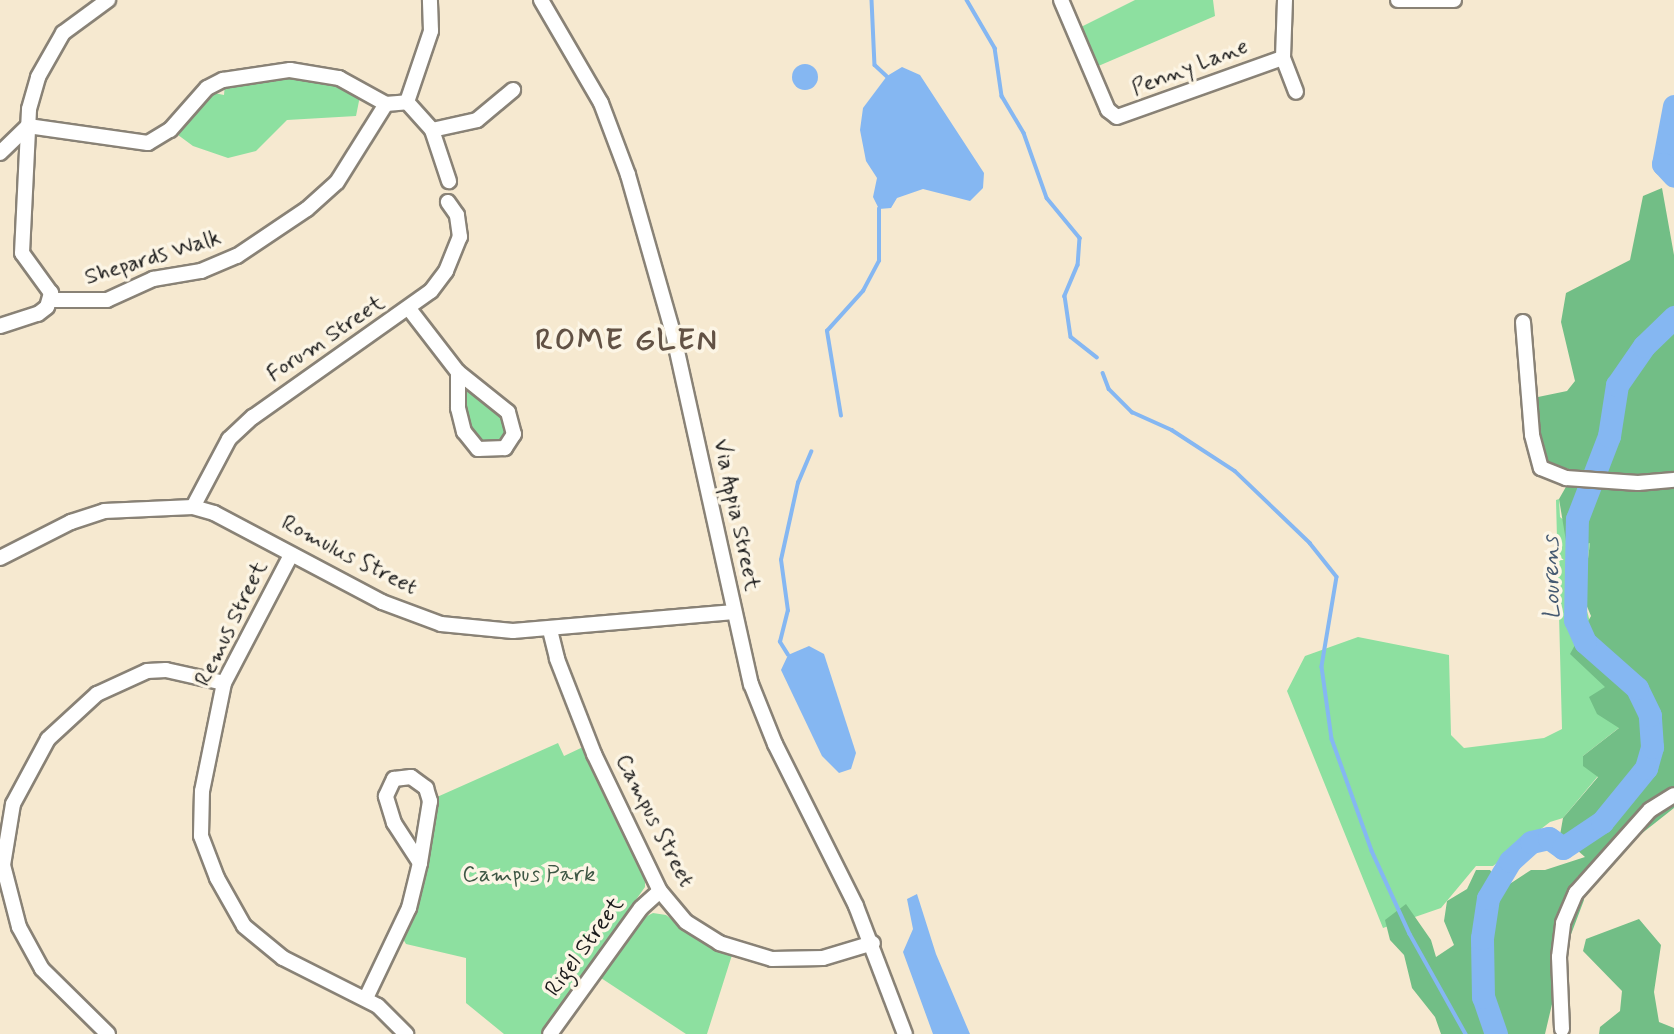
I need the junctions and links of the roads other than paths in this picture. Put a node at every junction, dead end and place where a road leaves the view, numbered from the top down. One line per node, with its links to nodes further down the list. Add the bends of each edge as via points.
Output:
1 (108, 0): 13 (street, via 63,33 48,52)
2 (430, 0): 11 (street, via 431,30)
3 (541, 0): 27 (street, Via Appia Street, via 575,54 616,137 673,333)
4 (1061, 0): 8 (street, Penny Lane, via 1108,110 1117,117)
5 (1285, 0): 8 (street)
6 (1398, 0): 7 (street)
7 (1454, 0)
8 (1283, 58): 10 (street)
9 (513, 90): 14 (street, via 477,120)
10 (1296, 92)
11 (407, 102): 12 (street); 14 (street)
12 (386, 104): 13 (street, via 346,80 290,69 223,80 207,88 170,130 148,143); 18 (street, Shepards Walk, via 337,182 307,209 237,256 201,271 153,279 107,300)
13 (28, 126): 15 (street); 18 (street, via 22,253 48,282)
14 (432, 130): 16 (street)
15 (0, 153)
16 (449, 181)
17 (448, 202): 19 (street, Forum Street, via 460,226 455,252 431,290)
18 (50, 300): 21 (street, via 38,314)
19 (410, 310): 22 (street); 24 (street, Forum Street, via 253,417 229,439)
20 (1524, 322): 23 (street, via 1536,463 1555,475 1586,479)
21 (0, 326)
22 (458, 372): 22 (street, via 508,412 514,434 505,448 496,452 478,449 464,432 458,408)
23 (1674, 480)
24 (193, 507): 25 (street, Romulus Street, via 214,513); 26 (street, Romulus Street, via 104,511 71,522)
25 (291, 555): 28 (street, Romulus Street, via 382,602 441,624 492,631); 29 (street, Remus Street)
26 (0, 558)
27 (734, 612): 28 (street, Romulus Street); 33 (street, Via Appia Street, via 763,718)
28 (551, 630): 32 (street, Campus Street, via 557,659 594,754)
29 (224, 683): 34 (street, Remus Street, via 202,791 201,836 207,856 244,926 295,965); 36 (street, via 166,670 147,671 97,694 48,739 13,804 3,865 19,927 42,969)
30 (1674, 795): 35 (street, via 1650,810 1576,893 1563,923 1559,957)
31 (420, 863): 31 (street, via 430,801 420,781 404,776 388,787 388,808); 34 (street, via 400,931)
32 (660, 891): 33 (street, Campus Street, via 701,933 758,957 823,958); 38 (street, Rigel Street, via 641,908)
33 (873, 943): 39 (street, Via Appia Street)
34 (366, 998): 37 (street, Remus Street)
35 (1562, 1029)
36 (108, 1034)
37 (406, 1034)
38 (550, 1034)
39 (905, 1034)

